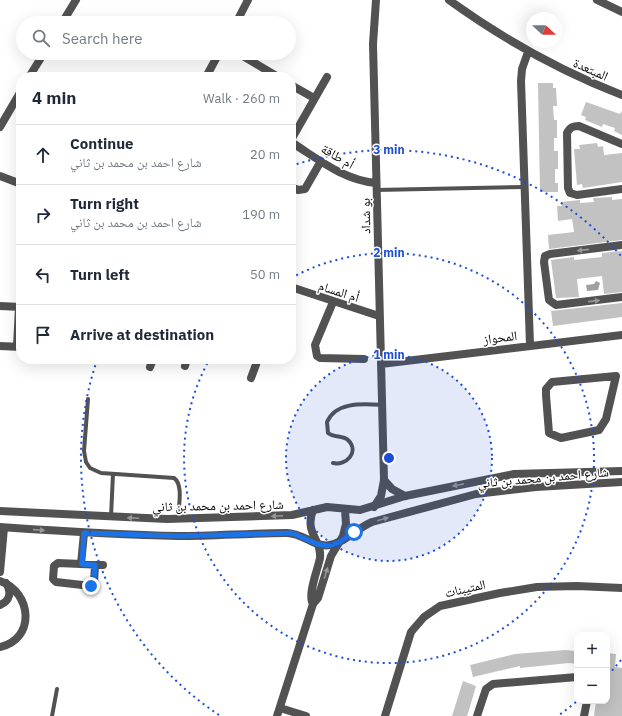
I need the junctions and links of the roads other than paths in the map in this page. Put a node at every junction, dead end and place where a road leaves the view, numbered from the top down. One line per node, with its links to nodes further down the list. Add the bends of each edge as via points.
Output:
1 (76, 0): 7 (street)
2 (248, 0): 8 (street)
3 (376, 0): 28 (street, بو شداد, via 373,22)
4 (449, 0): 9 (street, المبتعدة)
5 (597, 0): 6 (street)
6 (622, 12)
7 (66, 16)
8 (240, 16)
9 (528, 52): 18 (street, المبتعدة); 29 (street, via 521,81)
10 (40, 60): 13 (street)
11 (215, 60): 14 (street)
12 (250, 60): 15 (street)
13 (32, 72)
14 (209, 72)
15 (270, 72)
16 (327, 76): 19 (street)
17 (296, 88): 19 (street)
18 (622, 95)
19 (314, 98): 22 (street)
20 (16, 100): 21 (street)
21 (0, 127)
22 (296, 132)
23 (296, 144): 25 (street, أم طاقة)
24 (622, 144): 31 (street, via 579,126 569,128 567,133 570,193 577,195)
25 (322, 161): 28 (street, أم طاقة, via 352,179); 30 (street, via 305,189)
26 (0, 176): 27 (street)
27 (16, 182)
28 (376, 187): 29 (lane); 38 (street, بو شداد)
29 (525, 187): 40 (street)
30 (296, 189)
31 (622, 189)
32 (622, 245): 34 (street, one-way to 34, via 550,254 545,256 544,262 549,300 556,305)
33 (296, 289): 35 (street, أم المسام)
34 (622, 297)
35 (332, 302): 38 (street, أم المسام); 43 (street, via 315,345 317,356)
36 (0, 306): 37 (street)
37 (16, 307)
38 (379, 316): 46 (street, بو شداد)
39 (622, 335): 40 (street, المحواز)
40 (530, 345): 46 (street, المحواز)
41 (0, 346): 42 (street)
42 (16, 347)
43 (364, 359)
44 (151, 364): 47 (street)
45 (256, 364): 49 (street)
46 (381, 364): 51 (street, بو شداد)
47 (150, 367)
48 (619, 375): 48 (street, via 552,382 546,389 549,433 561,438 599,430 606,419)
49 (251, 378)
50 (88, 399): 54 (lane, via 84,451 86,462 94,471)
51 (383, 405): 52 (lane, via 340,407 332,413 327,422 328,433 345,438 352,448 348,461 341,464); 55 (street, بو شداد)
52 (333, 463)
53 (622, 471): 57 (street, شارع احمد بن محمد بن ثاني, one-way to 57, via 514,474)
54 (113, 474): 62 (lane); 63 (lane, via 170,476 176,479 179,489)
55 (384, 480): 57 (street, via 392,489); 58 (street, بو شداد, via 381,496)
56 (622, 482): 66 (street, شارع احمد بن محمد بن ثاني, one-way to 56, via 372,522 476,494 536,487)
57 (405, 496): 58 (street, شارع احمد بن محمد بن ثاني)
58 (374, 507): 60 (street, شارع احمد بن محمد بن ثاني)
59 (313, 510): 60 (street, شارع احمد بن محمد بن ثاني, via 327,507); 63 (street, شارع احمد بن محمد بن ثاني, one-way to 63, via 292,515); 67 (street, via 310,525)
60 (346, 510): 66 (street, via 345,530)
61 (0, 511): 62 (street, شارع احمد بن محمد بن ثاني)
62 (111, 516): 63 (street, شارع احمد بن محمد بن ثاني, one-way to 62)
63 (178, 519)
64 (2, 528): 65 (street, one-way to 65); 69 (street)
65 (84, 533): 67 (street, via 180,536 286,533 298,534); 68 (street)
66 (340, 542): 67 (street, شارع احمد بن محمد بن ثاني, via 328,546); 72 (street, one-way to 66, via 318,598 331,556)
67 (317, 544): 72 (street, via 320,558 311,596)
68 (82, 564): 68 (street, via 99,565 91,586 54,581 54,569 58,563)
69 (0, 572)
70 (3, 582): 73 (street, via 9,586 10,595); 74 (street, via 22,598 26,613 23,627 15,640)
71 (622, 588): 81 (street, المتيبنات, via 537,587 440,606 424,617 411,632)
72 (313, 604): 78 (street)
73 (0, 605)
74 (0, 647)
75 (574, 677): 82 (street, via 493,684 486,689)
76 (57, 689): 79 (lane)
77 (586, 704): 83 (street)
78 (278, 712): 80 (street)
79 (52, 716)
80 (306, 716)
81 (385, 716)
82 (477, 716)
83 (584, 716)

